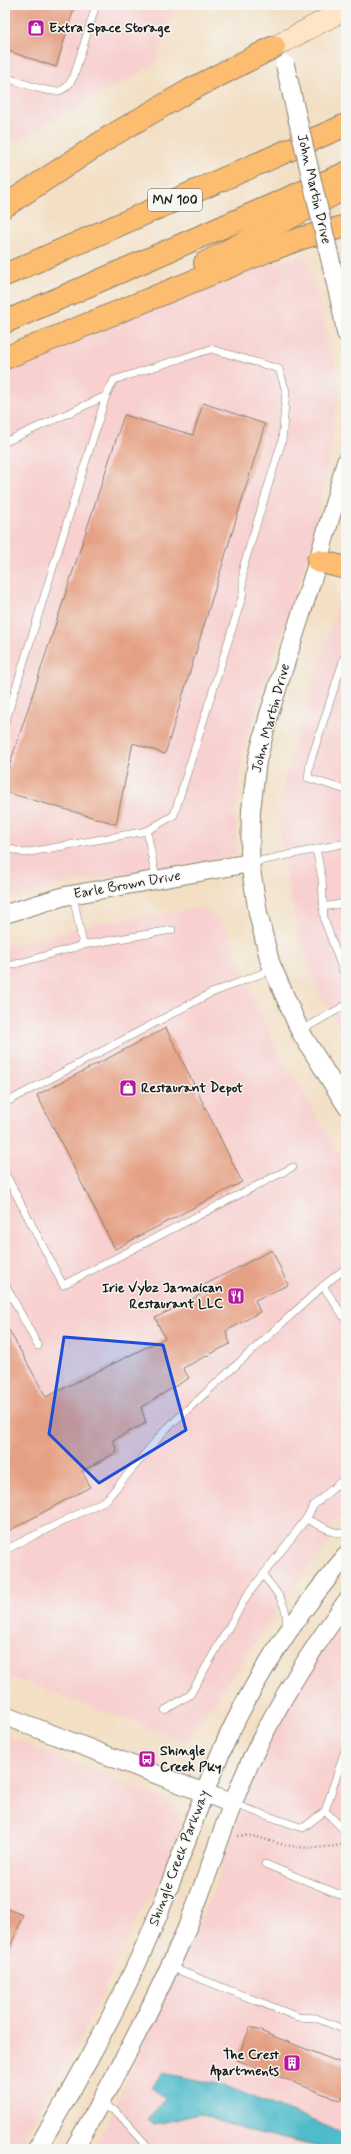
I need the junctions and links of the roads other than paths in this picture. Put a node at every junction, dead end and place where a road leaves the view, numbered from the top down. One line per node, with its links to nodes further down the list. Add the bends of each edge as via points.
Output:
1 (96, 5): 4 (lane, via 74,76 68,86 58,91 45,90)
2 (346, 9): 3 (main road)
3 (279, 56): 8 (highway, via 190,90 112,136); 15 (street, John Martin Drive, bridge)
4 (5, 77)
5 (346, 125): 12 (highway, MN 100)
6 (346, 173): 13 (highway)
7 (346, 188): 14 (highway)
8 (5, 206)
9 (346, 226): 11 (highway, via 302,238)
10 (346, 238): 11 (highway)
11 (265, 252): 14 (highway)
12 (5, 275)
13 (5, 322)
14 (82, 326): 16 (highway)
15 (346, 334)
16 (5, 358)
17 (106, 396): 18 (lane); 23 (lane); 25 (lane, via 114,380 211,349 279,369 286,391 282,441 243,568 243,594 174,815)
18 (5, 442)
19 (346, 462): 20 (street, John Martin Drive)
20 (318, 561): 21 (highway); 29 (street, John Martin Drive, via 269,714 257,761 251,810)
21 (346, 568)
22 (346, 652): 24 (lane, via 310,763 308,778)
23 (5, 723)
24 (346, 790)
25 (147, 831): 27 (lane, via 24,853); 30 (lane)
26 (346, 843): 28 (lane)
27 (5, 847)
28 (316, 849): 29 (lane); 33 (lane, via 322,878)
29 (250, 863): 30 (street, Earle Brown Drive); 38 (street, John Martin Drive, via 258,913)
30 (156, 880): 31 (street, Earle Brown Drive)
31 (73, 895): 34 (street, Earle Brown Drive); 36 (lane)
32 (346, 903): 33 (lane)
33 (323, 907): 39 (lane, via 324,919)
34 (5, 914)
35 (172, 930): 36 (lane)
36 (83, 945): 37 (lane)
37 (5, 967)
38 (273, 969): 41 (street, John Martin Drive); 42 (lane, via 209,994)
39 (346, 979)
40 (346, 1004): 41 (lane)
41 (300, 1031): 43 (street, John Martin Drive)
42 (5, 1103)
43 (346, 1105)
44 (293, 1167): 45 (lane, via 63,1285)
45 (5, 1173)
46 (346, 1268): 48 (lane)
47 (5, 1284): 50 (lane)
48 (323, 1286): 49 (lane, via 344,1317); 54 (lane, via 165,1430 106,1500)
49 (346, 1316)
50 (38, 1346)
51 (346, 1477): 52 (lane, via 314,1505)
52 (306, 1519): 53 (lane, via 334,1532); 56 (lane)
53 (346, 1534)
54 (5, 1550)
55 (346, 1556): 58 (street, Shingle Creek Parkway, via 310,1600)
56 (263, 1575): 58 (lane, via 282,1601 288,1616); 61 (lane, via 246,1597 190,1695)
57 (346, 1602): 65 (street, via 290,1685 259,1743)
58 (285, 1637): 64 (street, Shingle Creek Parkway, via 236,1720)
59 (346, 1698): 60 (lane)
60 (346, 1707)
61 (165, 1710)
62 (5, 1716): 64 (street)
63 (346, 1747): 66 (lane)
64 (203, 1794): 65 (street); 73 (street, Shingle Creek Parkway, via 158,1917 72,2090)
65 (233, 1804): 66 (lane, via 303,1828); 70 (street)
66 (325, 1811): 67 (lane)
67 (346, 1832)
68 (265, 1864): 69 (lane)
69 (346, 1897)
70 (170, 1967): 71 (lane, via 298,2017 316,2018); 72 (street)
71 (346, 2030)
72 (100, 2105): 74 (street); 75 (lane, via 116,2111)
73 (37, 2149)
74 (74, 2149)
75 (150, 2149)

